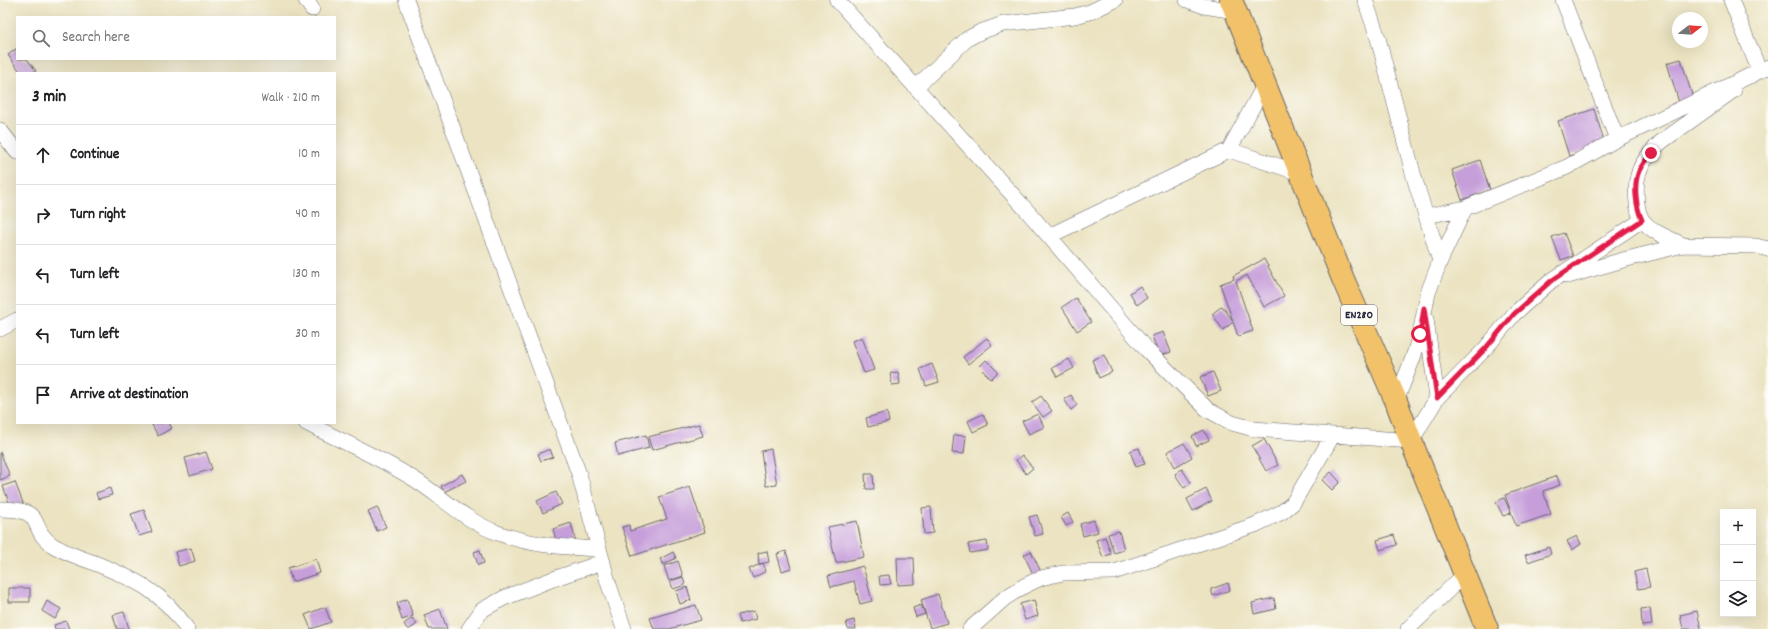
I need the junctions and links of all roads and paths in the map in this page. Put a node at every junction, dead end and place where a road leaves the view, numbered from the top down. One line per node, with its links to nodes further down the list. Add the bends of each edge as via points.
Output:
1 (406, 0): 34 (street, via 578,474)
2 (837, 0): 11 (street)
3 (1115, 0): 11 (street, via 1075,16 1003,24 980,32 967,39)
4 (1187, 0): 8 (street, via 1204,6)
5 (1563, 0): 13 (street)
6 (1731, 0): 9 (street)
7 (1369, 3): 18 (street, via 1414,177)
8 (1233, 6): 10 (main road, EN280)
9 (1763, 69): 13 (street); 19 (street, via 1661,142 1651,153 1639,172 1636,194)
10 (1265, 84): 14 (street); 16 (main road, EN280)
11 (916, 87): 20 (street)
12 (0, 130): 15 (street)
13 (1617, 139): 17 (street, via 1567,167)
14 (1229, 150): 16 (street); 20 (street)
15 (16, 151)
16 (1300, 173): 29 (main road, EN280)
17 (1465, 208): 18 (street); 23 (street)
18 (1427, 216): 23 (street)
19 (1642, 220): 21 (street, via 1654,231); 24 (street)
20 (1049, 236): 31 (street, via 1147,350 1208,410 1232,423 1254,429)
21 (1683, 245): 22 (street, via 1756,246); 24 (street)
22 (1768, 249)
23 (1440, 261): 25 (street)
24 (1551, 281): 28 (street, via 1514,314 1485,349)
25 (1424, 308): 28 (street); 29 (street, via 1413,358)
26 (16, 321): 27 (street)
27 (0, 329)
28 (1437, 398): 32 (street)
29 (1396, 401): 32 (main road, EN280)
30 (308, 424): 34 (street, via 364,450 414,479 474,521 496,533 544,546)
31 (1333, 435): 32 (street); 39 (street, via 1293,503 1282,512 1255,525 1114,572 1062,573 1041,578 1005,598)
32 (1411, 441): 35 (main road, EN280)
33 (0, 509): 36 (street, via 28,513 49,543 147,586 174,611)
34 (601, 556): 37 (street, via 482,610); 38 (street)
35 (1464, 574): 40 (street); 41 (main road, EN280)
36 (187, 629)
37 (469, 629)
38 (624, 629)
39 (970, 629)
40 (1408, 629)
41 (1486, 629)

